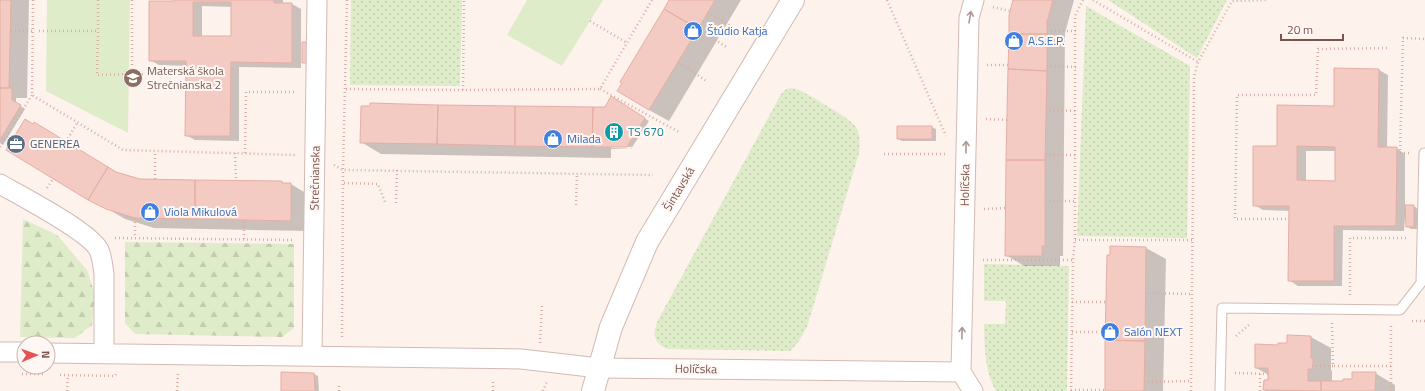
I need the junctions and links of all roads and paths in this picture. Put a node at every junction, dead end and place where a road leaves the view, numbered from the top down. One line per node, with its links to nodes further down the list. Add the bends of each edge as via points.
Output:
1 (98, 0): 21 (path)
2 (132, 0): 35 (path)
3 (317, 0): 41 (street, Strečnianska)
4 (347, 0): 38 (path)
5 (464, 0): 40 (path)
6 (652, 0): 26 (path)
7 (792, 0): 110 (street, Šintavská, via 647,242 611,327)
8 (887, 0): 49 (path)
9 (1083, 0): 24 (path, via 1076,16)
10 (1093, 0): 30 (path)
11 (1247, 0): 12 (path); 30 (path, via 1232,1)
12 (1267, 0)
13 (980, 3): 14 (path); 111 (street, Holíčska, one-way to 13, via 969,18)
14 (1010, 11)
15 (708, 12): 22 (path)
16 (590, 21): 26 (path)
17 (698, 29): 27 (path)
18 (11, 31): 19 (path)
19 (33, 31)
20 (39, 31): 21 (path)
21 (98, 31): 35 (path, via 97,75)
22 (739, 31)
23 (1047, 31): 24 (path)
24 (1076, 31): 34 (path)
25 (1425, 39): 55 (path, via 1403,38 1400,153)
26 (627, 43): 39 (path)
27 (728, 48)
28 (1390, 48): 76 (path, via 1318,49 1316,95 1237,95 1235,219)
29 (678, 62): 37 (path)
30 (1198, 62): 84 (path, via 1194,76)
31 (984, 65): 32 (path)
32 (1008, 65)
33 (1047, 66): 34 (path)
34 (1076, 67): 44 (path)
35 (132, 74): 36 (path)
36 (183, 75)
37 (708, 82)
38 (346, 89): 40 (path); 65 (path)
39 (600, 89): 40 (path); 48 (path)
40 (463, 90)
41 (316, 92): 54 (path, via 246,92); 106 (street, Strečnianska)
42 (32, 95): 51 (path)
43 (1046, 110): 44 (path)
44 (1075, 111): 58 (path)
45 (984, 119): 46 (path)
46 (1007, 120)
47 (77, 123): 50 (path)
48 (679, 132)
49 (948, 140)
50 (66, 142)
51 (0, 147)
52 (155, 151): 63 (path)
53 (235, 153): 64 (path)
54 (246, 153)
55 (1424, 153): 78 (lane)
56 (884, 154): 57 (path)
57 (954, 154)
58 (1075, 155): 59 (path); 69 (path)
59 (1046, 156)
60 (397, 170): 71 (path)
61 (577, 174): 72 (path)
62 (53, 179): 67 (path)
63 (155, 179)
64 (236, 180)
65 (344, 182): 70 (path, via 378,184); 100 (path)
66 (0, 184): 105 (street, via 86,236 98,249 104,274)
67 (46, 190)
68 (1045, 201): 69 (path)
69 (1075, 201): 83 (path)
70 (385, 202)
71 (396, 203)
72 (576, 205)
73 (1005, 208): 74 (path)
74 (982, 209)
75 (135, 218): 80 (path)
76 (1286, 218)
77 (244, 220): 81 (path)
78 (1422, 237): 92 (lane, via 1421,283 1400,310); 92 (path, via 1350,238)
79 (112, 238): 80 (path)
80 (135, 238): 81 (path)
81 (244, 239): 82 (path)
82 (301, 240)
83 (1075, 240): 84 (path); 86 (path)
84 (1192, 240): 88 (path)
85 (981, 260): 86 (path)
86 (1073, 260): 89 (path)
87 (1145, 293): 88 (path)
88 (1192, 294): 117 (path)
89 (1072, 302): 90 (path); 97 (path)
90 (1106, 302)
91 (542, 305): 99 (path)
92 (1350, 310): 108 (path, via 1350,320 1332,320); 130 (lane, via 1222,308)
93 (1255, 320): 101 (path)
94 (1391, 320): 109 (path)
95 (1411, 321): 96 (path)
96 (1425, 321)
97 (1072, 332): 98 (path); 128 (path)
98 (1106, 332)
99 (540, 334)
100 (342, 340)
101 (1232, 340)
102 (0, 352): 103 (street)
103 (16, 352)
104 (56, 353): 105 (street)
105 (104, 354): 106 (street)
106 (312, 356): 110 (street, via 521,359)
107 (1312, 366): 108 (path)
108 (1332, 366): 109 (path)
109 (1391, 366): 132 (path)
110 (599, 368): 111 (street, Holíčska); 126 (street, Šintavská)
111 (961, 372): 127 (street)
112 (1232, 373): 113 (path)
113 (1260, 373): 114 (path); 131 (path)
114 (1268, 374)
115 (115, 376): 122 (path, via 68,375)
116 (178, 378): 123 (path)
117 (1192, 381): 119 (path); 129 (path)
118 (493, 382): 125 (path)
119 (1144, 382)
120 (339, 384): 124 (path)
121 (1105, 390): 128 (path)
122 (68, 391)
123 (177, 391)
124 (339, 391)
125 (493, 391)
126 (593, 391)
127 (973, 391)
128 (1071, 391)
129 (1191, 391)
130 (1220, 391)
131 (1260, 391)
132 (1391, 391)

